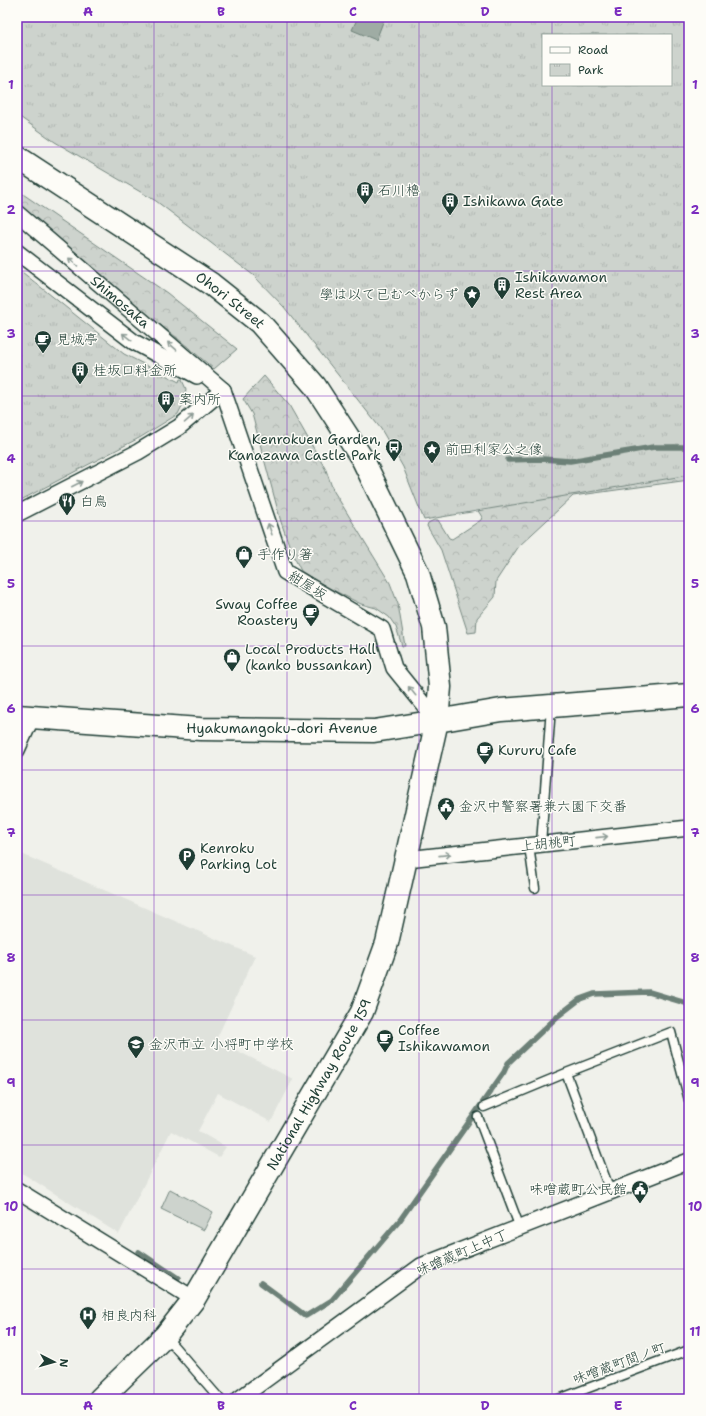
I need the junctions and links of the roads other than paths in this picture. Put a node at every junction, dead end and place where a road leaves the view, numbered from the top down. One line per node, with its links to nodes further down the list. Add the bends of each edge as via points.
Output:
1 (17, 157): 9 (main road, Ohori Street, via 211,284 260,323 315,386 363,460 418,573 434,627 440,687)
2 (17, 213): 4 (street, Shimosaka, one-way to 2)
3 (17, 252): 4 (street, one-way to 3, via 134,342)
4 (223, 390): 5 (street, one-way to 4, via 150,445 179,427); 9 (street, 紺屋坂, one-way to 4, via 394,668 382,629 285,572)
5 (17, 514)
6 (689, 695): 7 (main road, Hyakumangoku-dori Avenue)
7 (551, 705): 9 (main road, Hyakumangoku-dori Avenue); 12 (lane)
8 (24, 717): 9 (main road, Hyakumangoku-dori Avenue, via 200,730 374,730); 10 (street)
9 (437, 721): 13 (main road, National Highway Route 159)
10 (17, 750)
11 (689, 828): 12 (street, 上胡桃町, one-way to 11)
12 (535, 845): 13 (street, 上胡桃町, one-way to 12); 14 (lane)
13 (406, 859): 23 (main road, National Highway Route 159, via 387,943 362,1012)
14 (535, 888)
15 (566, 1073): 16 (lane, via 671,1032); 17 (lane); 21 (lane)
16 (689, 1100)
17 (484, 1107)
18 (478, 1117): 22 (lane)
19 (689, 1162): 21 (street, 味噌蔵町上中丁)
20 (18, 1192): 23 (street)
21 (611, 1193): 22 (street, 味噌蔵町上中丁)
22 (520, 1228): 28 (street, 味噌蔵町上中丁, via 421,1266)
23 (194, 1299): 24 (main road, National Highway Route 159)
24 (165, 1336): 26 (main road, National Highway Route 159); 27 (lane)
25 (689, 1350): 29 (lane, 味噌蔵町間ノ町)
26 (100, 1399)
27 (220, 1399)
28 (239, 1399)
29 (559, 1399)

